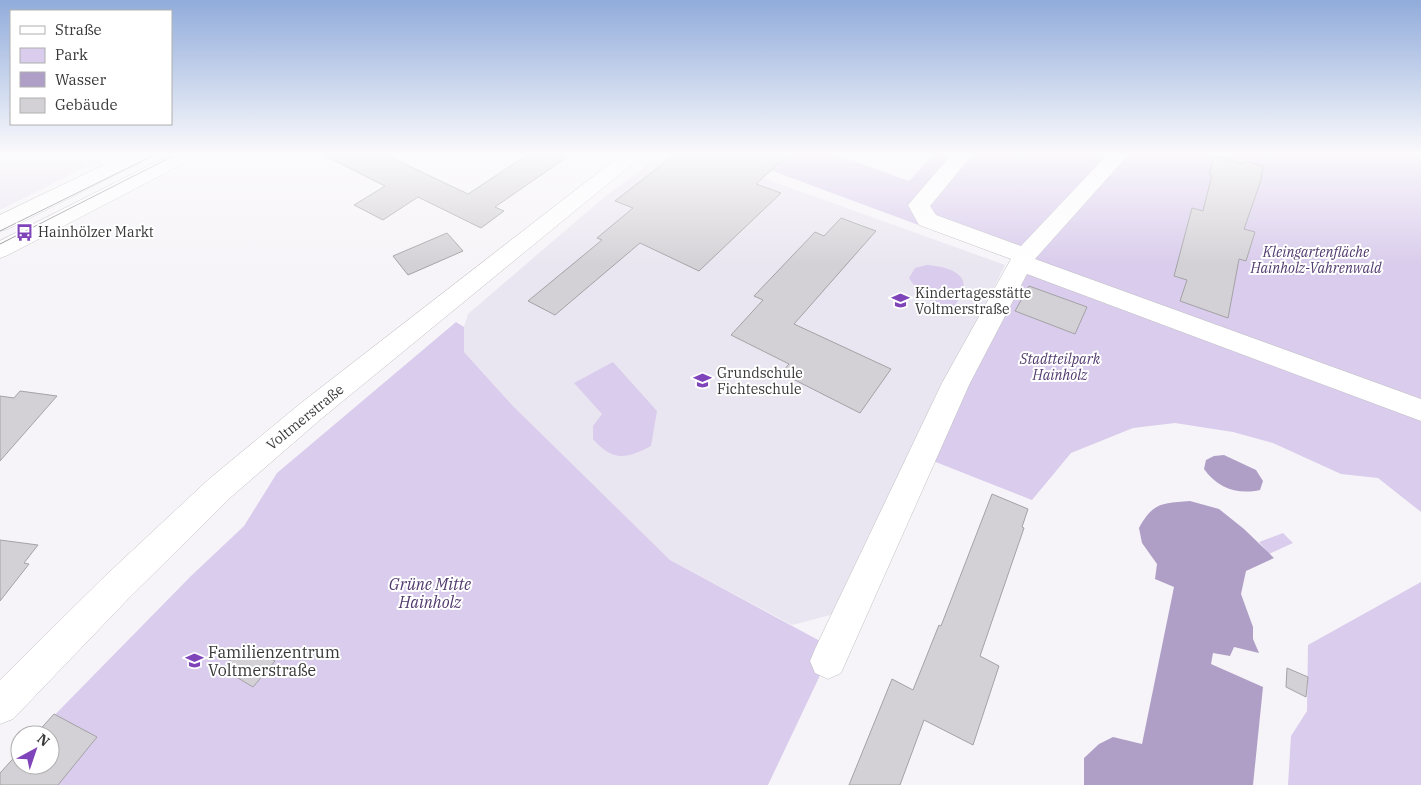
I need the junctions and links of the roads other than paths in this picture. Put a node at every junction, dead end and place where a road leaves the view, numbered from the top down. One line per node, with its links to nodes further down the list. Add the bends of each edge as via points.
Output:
1 (56, 192): 6 (street)
2 (114, 192): 7 (street)
3 (587, 192): 11 (street, Voltmerstraße, via 226,482)
4 (930, 192): 8 (street, via 919,205 928,220)
5 (1083, 192): 8 (street)
6 (0, 224)
7 (0, 250)
8 (1023, 260): 9 (street); 10 (street, via 956,383)
9 (1421, 410)
10 (828, 661)
11 (0, 706)

